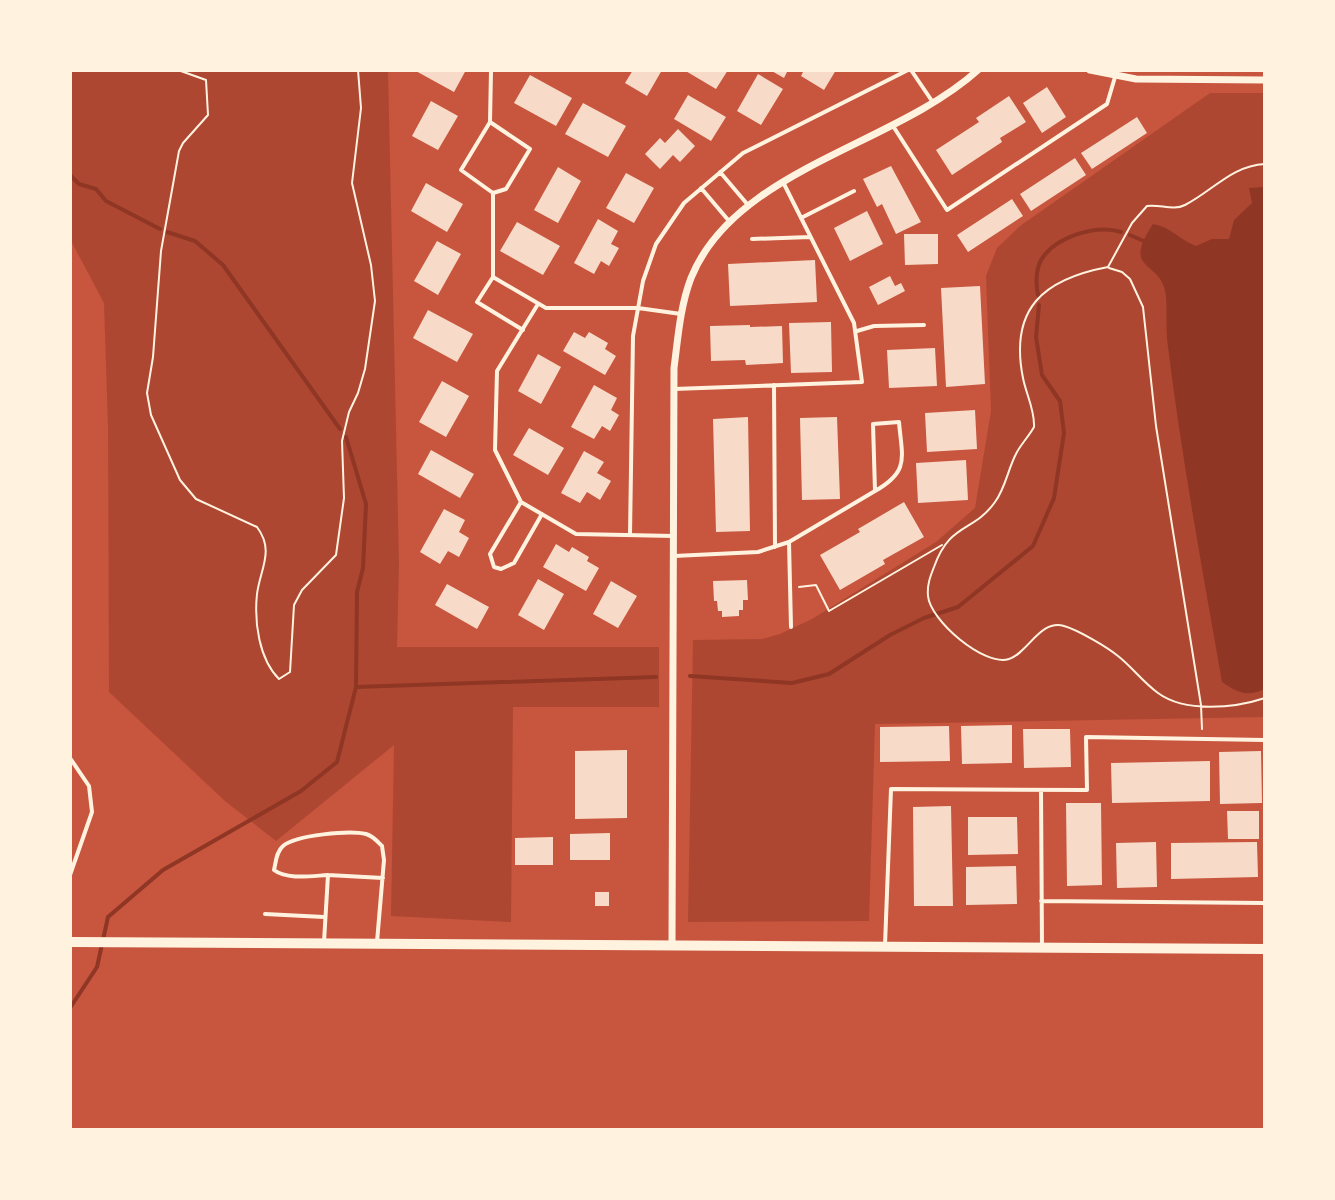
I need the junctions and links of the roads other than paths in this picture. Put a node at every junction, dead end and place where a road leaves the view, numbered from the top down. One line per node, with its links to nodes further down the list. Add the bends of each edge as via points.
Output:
1 (491, 70): 10 (lane)
2 (910, 70): 9 (lane); 12 (lane, via 743,153)
3 (978, 70): 9 (street)
4 (1090, 70): 6 (street)
5 (1234, 70): 7 (street)
6 (1115, 77): 7 (street); 11 (lane, via 1107,104 947,210)
7 (1234, 79): 8 (street)
8 (1265, 80)
9 (934, 104): 11 (street)
10 (490, 122): 16 (lane, via 461,170); 16 (lane, via 530,149 506,189)
11 (893, 126): 13 (street)
12 (720, 172): 14 (lane); 17 (lane)
13 (783, 182): 17 (street); 18 (lane)
14 (701, 188): 19 (lane); 24 (lane, via 656,244)
15 (854, 191): 18 (lane)
16 (493, 193): 22 (lane)
17 (748, 205): 19 (street)
18 (801, 218): 20 (lane)
19 (729, 221): 25 (street, via 700,261)
20 (811, 237): 21 (lane); 28 (lane)
21 (752, 239)
22 (493, 277): 23 (lane); 27 (lane, via 477,302)
23 (538, 304): 24 (lane); 27 (lane)
24 (638, 308): 25 (lane); 34 (lane, via 633,336)
25 (681, 314): 30 (street)
26 (924, 325): 28 (lane)
27 (523, 330): 32 (lane, via 497,371 495,450)
28 (857, 331): 29 (lane, via 862,382)
29 (774, 385): 30 (lane); 37 (lane)
30 (674, 389): 35 (street)
31 (875, 491): 31 (lane, via 873,424 899,422 898,475); 36 (lane)
32 (521, 502): 33 (lane); 33 (lane, via 490,554 494,567 514,563)
33 (542, 514): 34 (lane, via 576,534)
34 (630, 535): 35 (lane)
35 (674, 536): 38 (street)
36 (789, 542): 37 (lane); 39 (lane)
37 (775, 547): 38 (lane)
38 (674, 556): 53 (street)
39 (791, 627)
40 (1265, 740): 42 (lane, via 1086,737 1087,790)
41 (70, 758): 43 (lane, via 89,786 92,812)
42 (1041, 790): 46 (lane); 54 (lane, via 891,789)
43 (70, 875)
44 (328, 875): 45 (lane); 45 (lane, via 277,873 278,853 306,837 366,834 382,846); 49 (lane)
45 (383, 878): 52 (lane)
46 (1041, 901): 47 (lane); 55 (lane)
47 (1265, 903)
48 (265, 914): 49 (lane)
49 (324, 917): 51 (lane)
50 (70, 942): 51 (main road)
51 (324, 944): 52 (main road)
52 (377, 945): 53 (main road)
53 (672, 946): 54 (main road)
54 (885, 948): 55 (main road)
55 (1042, 948): 56 (main road)
56 (1265, 949)

